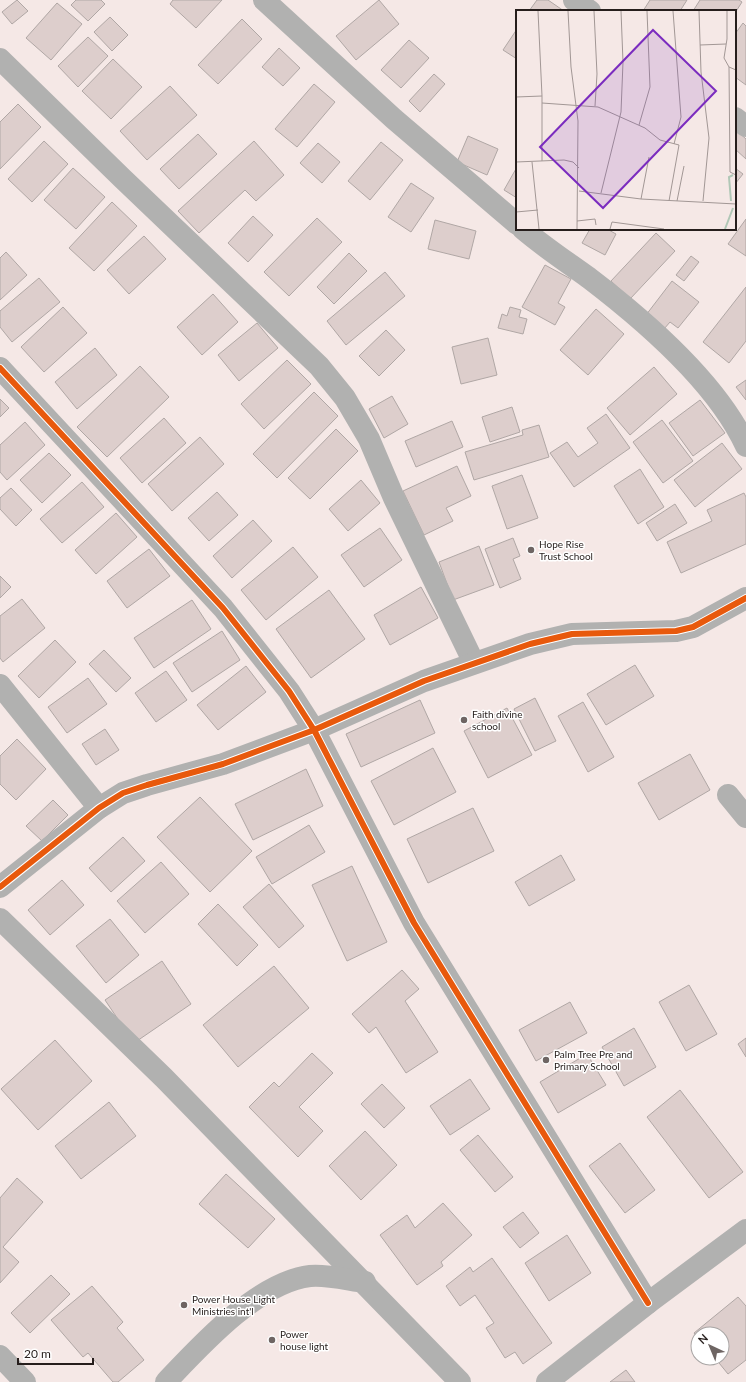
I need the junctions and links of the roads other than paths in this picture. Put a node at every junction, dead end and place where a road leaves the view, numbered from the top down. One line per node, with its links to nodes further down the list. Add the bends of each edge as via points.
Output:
1 (264, 0): 7 (street, via 394,119)
2 (574, 0): 3 (street)
3 (589, 10)
4 (0, 59): 12 (street, via 319,366 345,398 369,439 394,498)
5 (736, 119): 6 (street)
6 (746, 126)
7 (516, 223)
8 (524, 230): 10 (street, via 590,279 687,363 719,402)
9 (0, 368): 14 (street, via 223,608 290,691)
10 (746, 446)
11 (746, 598): 12 (street, via 693,627 676,631 572,634 530,644)
12 (474, 663): 14 (street, via 424,681)
13 (0, 685): 16 (street)
14 (314, 730): 16 (street, via 223,764 123,793); 22 (street, via 414,923)
15 (728, 795): 17 (street)
16 (99, 808): 18 (street)
17 (746, 817)
18 (0, 887)
19 (0, 919): 21 (street, via 164,1078)
20 (746, 1230): 22 (street)
21 (365, 1282): 25 (street, via 312,1275 292,1279 224,1322); 26 (street)
22 (648, 1303): 27 (street)
23 (0, 1356): 24 (street)
24 (25, 1382)
25 (166, 1382)
26 (460, 1382)
27 (547, 1382)

